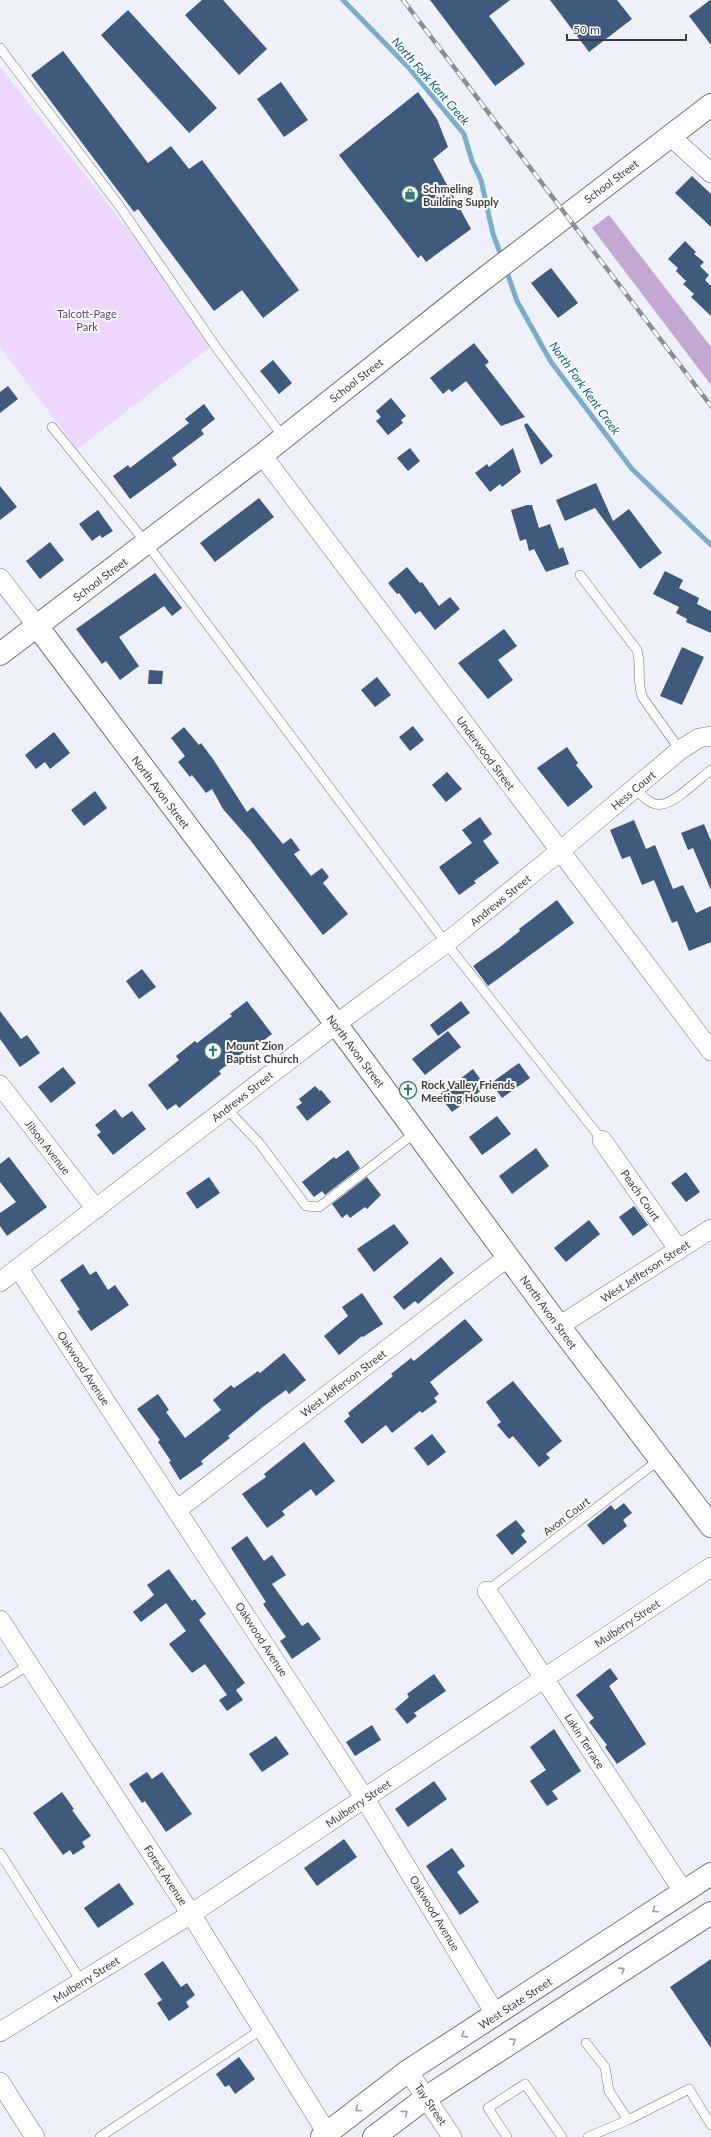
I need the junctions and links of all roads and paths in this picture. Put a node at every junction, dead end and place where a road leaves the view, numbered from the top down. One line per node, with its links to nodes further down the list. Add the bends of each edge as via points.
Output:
1 (0, 48): 6 (lane, via 118,204 218,350)
2 (711, 104): 3 (main road, School Street)
3 (670, 136): 4 (street); 6 (main road, School Street, via 476,285)
4 (711, 173)
5 (52, 427): 8 (lane)
6 (284, 438): 7 (main road, School Street)
7 (262, 455): 8 (main road, School Street); 17 (street, Underwood Street)
8 (147, 544): 11 (main road, School Street); 18 (lane)
9 (580, 575): 14 (lane, via 637,650 643,698)
10 (0, 578): 11 (street, North Avon Street)
11 (37, 626): 12 (main road, School Street); 19 (main road, North Avon Street)
12 (0, 654)
13 (711, 736): 14 (street, Hess Court, via 699,738)
14 (680, 750): 16 (street, Hess Court)
15 (711, 770): 16 (lane, via 663,805 644,798)
16 (635, 788): 17 (street, Hess Court)
17 (560, 851): 18 (street, Andrews Street); 20 (street, Underwood Street)
18 (446, 943): 19 (street, Andrews Street); 24 (lane)
19 (336, 1024): 22 (street, Andrews Street); 23 (main road, North Avon Street)
20 (711, 1051)
21 (0, 1085): 25 (street, Jilson Avenue)
22 (226, 1109): 23 (lane, via 260,1144 306,1206 319,1207); 25 (street, Andrews Street)
23 (416, 1132): 28 (main road, North Avon Street)
24 (602, 1140): 27 (street, Peach Court)
25 (96, 1209): 29 (street, Andrews Street)
26 (711, 1229): 27 (street, West Jefferson Street)
27 (679, 1250): 31 (street, West Jefferson Street)
28 (508, 1257): 31 (main road, North Avon Street); 33 (street, West Jefferson Street)
29 (19, 1269): 30 (street, Andrews Street); 33 (street, Oakwood Avenue)
30 (0, 1282)
31 (559, 1326): 32 (main road, North Avon Street)
32 (659, 1460): 34 (main road, North Avon Street); 36 (lane, Avon Court)
33 (178, 1509): 41 (street, Oakwood Avenue)
34 (711, 1526)
35 (711, 1567): 39 (street, Mulberry Street)
36 (487, 1591): 39 (street, Lakin Terrace)
37 (0, 1620): 38 (street, Forest Avenue)
38 (29, 1665): 40 (lane); 46 (street, Forest Avenue)
39 (544, 1679): 41 (street, Mulberry Street); 44 (street, Lakin Terrace)
40 (0, 1683)
41 (365, 1798): 46 (street, Mulberry Street); 48 (street, Oakwood Avenue)
42 (0, 1853): 47 (lane)
43 (711, 1874): 44 (main road, West State Street)
44 (683, 1891): 48 (main road, West State Street, one-way to 48)
45 (711, 1912): 54 (main road, one-way to 45)
46 (191, 1914): 47 (street, Mulberry Street); 49 (street, Forest Avenue)
47 (81, 1981): 50 (street, Mulberry Street)
48 (496, 2015): 52 (main road, West State Street, one-way to 52)
49 (262, 2029): 57 (street, Forest Avenue); 59 (lane)
50 (0, 2032)
51 (586, 2043): 55 (lane, via 604,2067 609,2090)
52 (408, 2071): 54 (street, Tay Street); 57 (main road, West State Street, one-way to 57)
53 (0, 2082): 58 (street)
54 (427, 2097): 60 (main road, one-way to 54); 61 (street, Tay Street)
55 (628, 2120): 56 (lane, via 689,2089); 64 (lane)
56 (711, 2125)
57 (324, 2135)
58 (35, 2137)
59 (100, 2137)
60 (374, 2137)
61 (452, 2137)
62 (507, 2137): 63 (lane, via 488,2108 525,2084)
63 (562, 2137)
64 (588, 2137)

